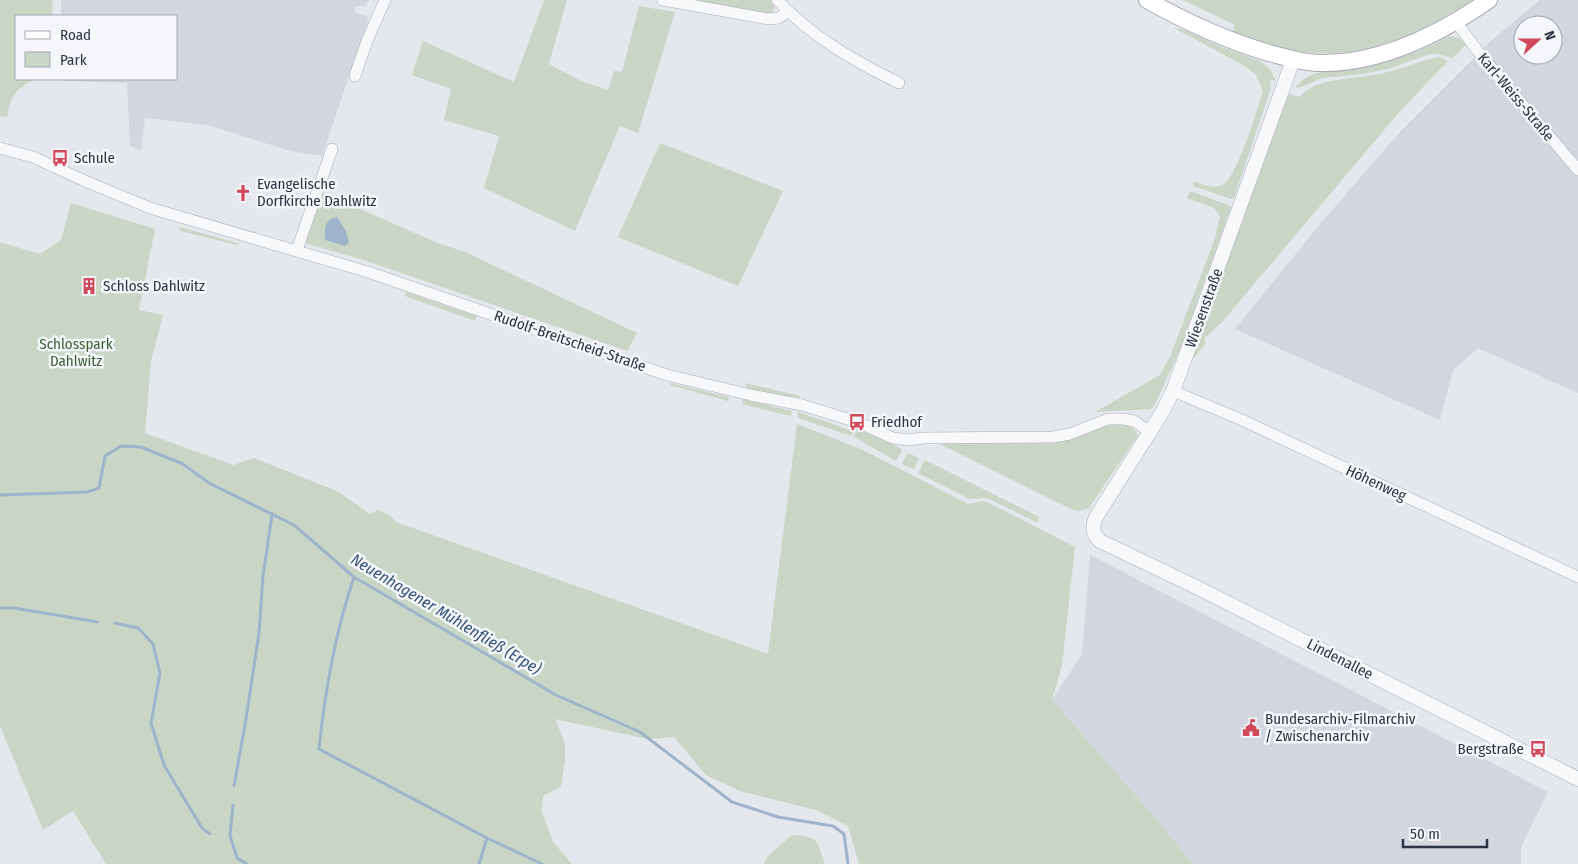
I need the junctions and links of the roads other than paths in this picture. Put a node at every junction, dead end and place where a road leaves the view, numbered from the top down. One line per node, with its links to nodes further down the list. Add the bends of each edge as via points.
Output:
1 (385, 0): 9 (street)
2 (663, 0): 6 (street, via 768,19 780,18)
3 (777, 0): 6 (street)
4 (1147, 0): 8 (main road, via 1234,43)
5 (1489, 0): 7 (main road)
6 (788, 11): 10 (street, via 834,48)
7 (1456, 22): 8 (main road, via 1423,39 1370,57 1317,63); 13 (street, Karl-Weiss-Straße)
8 (1293, 60): 15 (street, Wiesenstraße)
9 (355, 76)
10 (899, 83)
11 (0, 148): 14 (street, Rudolf-Breitscheid-Straße, via 33,157 150,208)
12 (332, 148): 14 (street)
13 (1578, 170)
14 (297, 250): 16 (street, Rudolf-Breitscheid-Straße, via 668,375 802,404 893,438 1053,437 1108,419 1134,421)
15 (1173, 392): 16 (street, Wiesenstraße); 18 (street, Höhenweg, via 1242,420)
16 (1150, 432): 17 (street, Wiesenstraße, via 1096,517 1092,530)
17 (1100, 541): 19 (street, Lindenallee)
18 (1578, 577)
19 (1578, 779)

